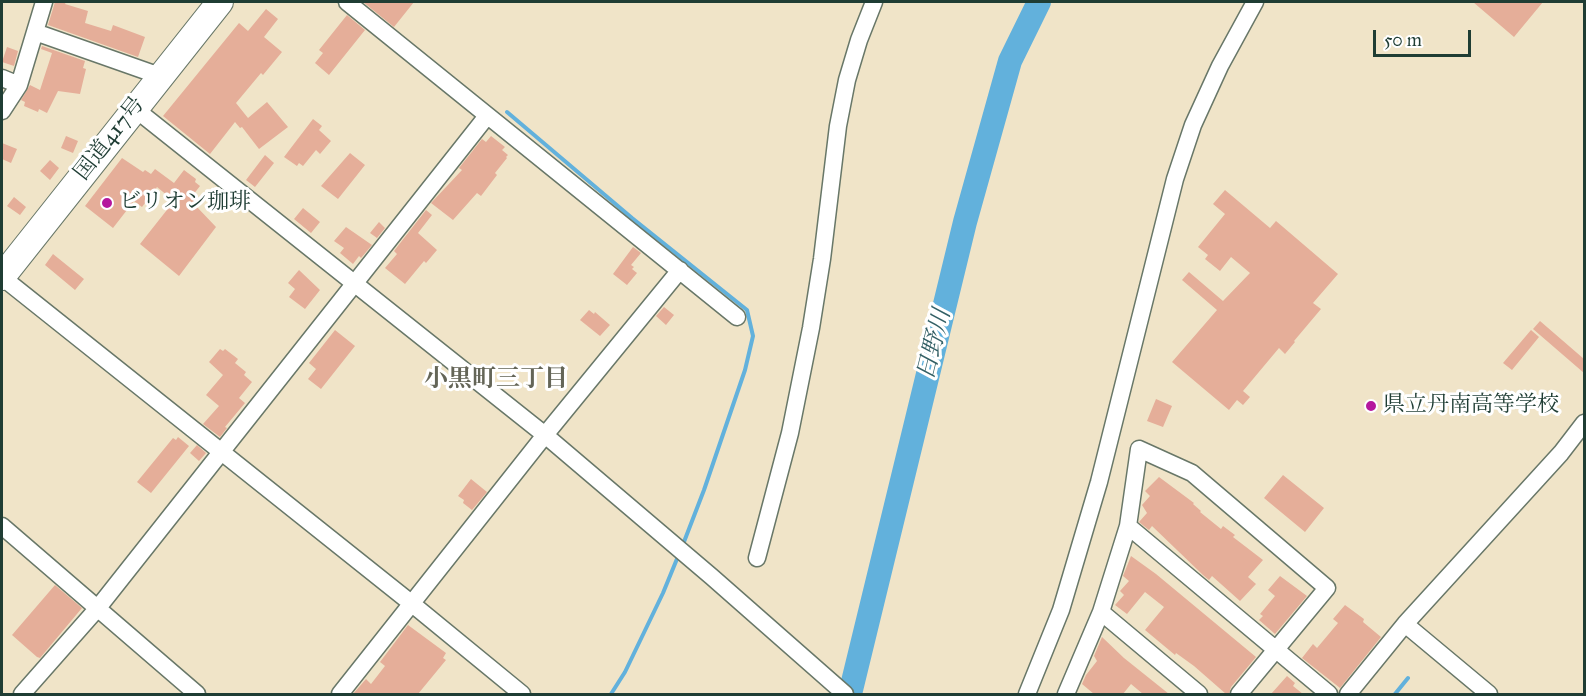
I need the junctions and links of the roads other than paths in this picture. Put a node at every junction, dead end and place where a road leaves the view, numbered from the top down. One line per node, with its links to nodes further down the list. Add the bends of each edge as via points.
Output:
1 (44, 2): 6 (street)
2 (220, 2): 7 (highway, 国道417号)
3 (347, 2): 12 (street)
4 (874, 2): 22 (street, via 847,80 811,328 790,433)
5 (1255, 2): 33 (street, via 1193,124 1178,168 1099,482 1061,610)
6 (35, 32): 7 (street); 9 (street)
7 (160, 76): 10 (highway, 国道417号)
8 (2, 78): 9 (street)
9 (19, 85): 11 (street)
10 (134, 108): 14 (highway, 国道417号); 15 (street)
11 (2, 111)
12 (487, 116): 13 (street); 15 (street)
13 (680, 270): 16 (street); 18 (street)
14 (2, 277): 19 (street)
15 (355, 283): 18 (street); 19 (street)
16 (737, 317)
17 (1584, 423): 26 (street)
18 (545, 435): 23 (street); 32 (street)
19 (220, 453): 23 (street); 24 (street)
20 (2, 526): 24 (street)
21 (1128, 526): 25 (street); 27 (street); 27 (street, via 1139,449 1192,472 1327,588)
22 (757, 558)
23 (411, 603): 30 (street); 31 (street)
24 (97, 609): 28 (street); 29 (street)
25 (1101, 612): 34 (street); 35 (street)
26 (1405, 624): 38 (street); 39 (street)
27 (1276, 650): 36 (street); 37 (street)
28 (22, 694)
29 (197, 694)
30 (340, 694)
31 (522, 694)
32 (845, 694)
33 (1027, 694)
34 (1068, 694)
35 (1198, 694)
36 (1239, 694)
37 (1329, 694)
38 (1348, 694)
39 (1489, 694)

